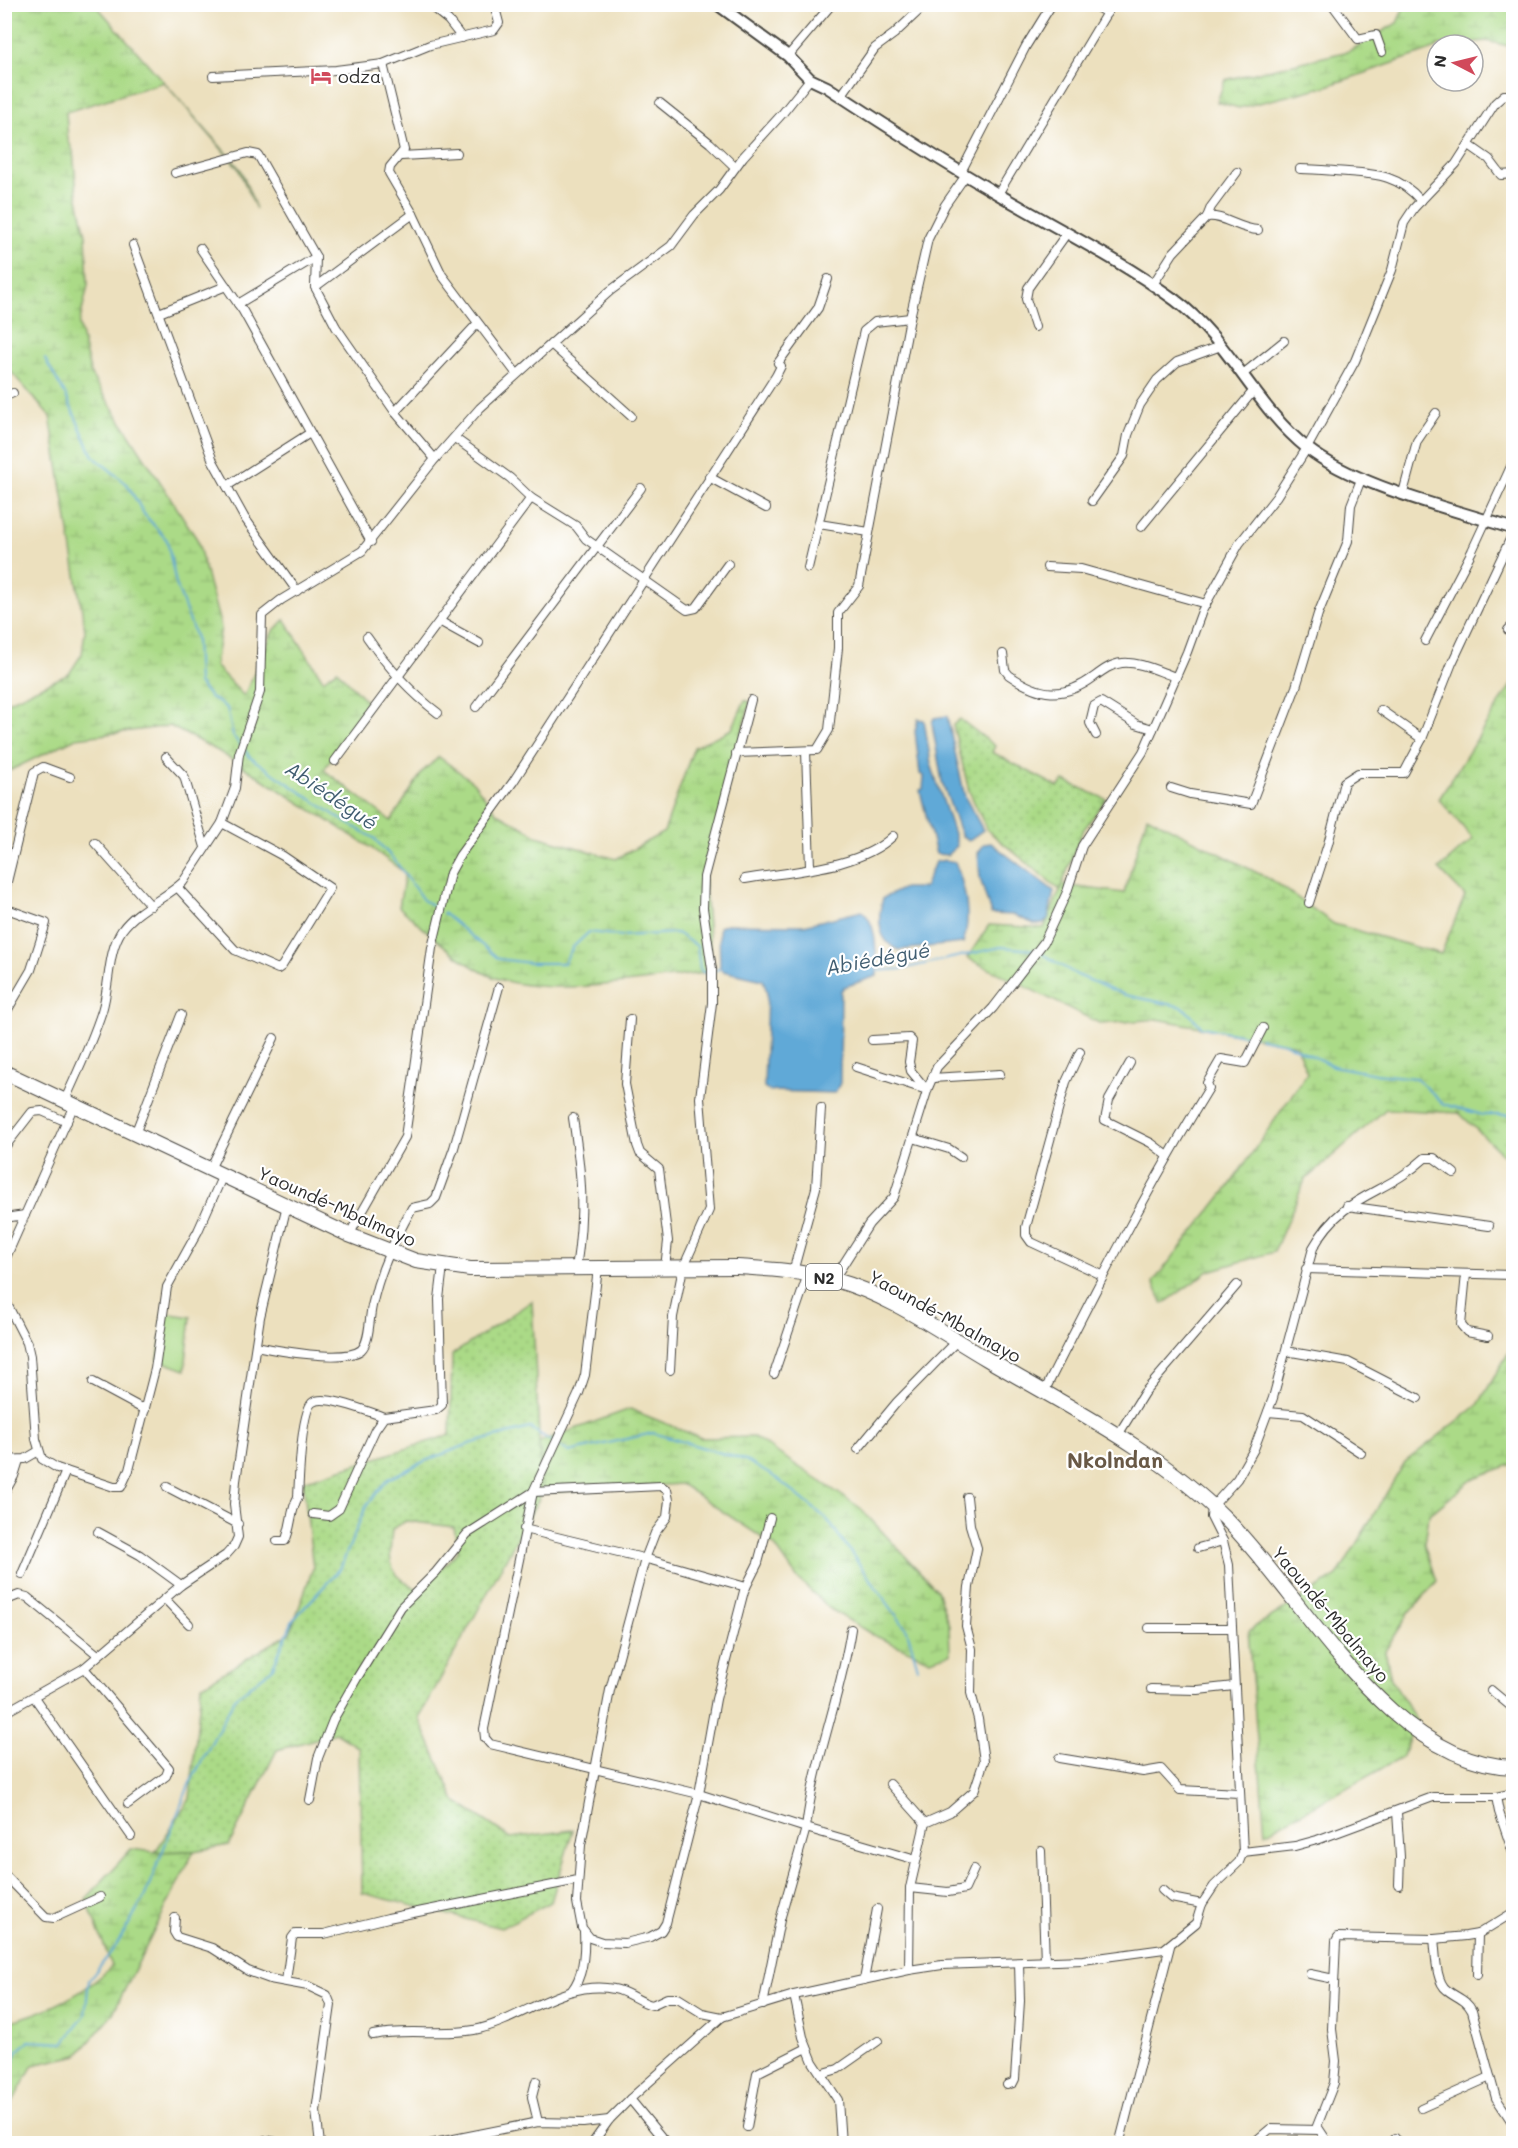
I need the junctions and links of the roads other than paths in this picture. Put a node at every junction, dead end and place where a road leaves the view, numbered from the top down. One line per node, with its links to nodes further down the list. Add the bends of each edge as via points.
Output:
1 (428, 4): 11 (street)
2 (494, 4): 11 (street, via 497,28)
3 (717, 4): 13 (street)
4 (832, 4): 13 (street)
5 (926, 4): 18 (street, via 874,48)
6 (1052, 4): 27 (street, via 1026,46)
7 (1091, 4): 10 (street)
8 (1112, 4): 10 (street)
9 (1332, 4): 12 (street, via 1359,39 1376,35)
10 (1107, 13): 29 (street)
11 (462, 38): 14 (street, via 430,45)
12 (1382, 52)
13 (788, 56): 16 (street)
14 (383, 64): 15 (street); 22 (street, via 403,144)
15 (213, 76)
16 (810, 79): 18 (street); 23 (street)
17 (1508, 95): 20 (street, via 1495,103)
18 (841, 96): 27 (street)
19 (660, 103): 23 (street)
20 (1469, 145): 28 (street, via 1489,159 1501,175); 30 (street)
21 (458, 153): 22 (street)
22 (400, 156): 31 (street, via 389,173)
23 (735, 167): 48 (street, via 671,246 610,291)
24 (1300, 169): 30 (street, via 1389,176)
25 (1237, 172): 32 (street)
26 (175, 173): 37 (street, via 248,153 258,155)
27 (963, 174): 29 (street); 44 (street, via 928,239)
28 (1514, 174)
29 (998, 194): 34 (street)
30 (1421, 201): 60 (street, via 1404,223 1392,270 1355,361)
31 (413, 214): 41 (street); 45 (street, via 442,275)
32 (1207, 218): 33 (street, via 1213,216 1236,227); 40 (street, via 1179,245)
33 (1258, 230)
34 (1067, 233): 40 (street); 46 (street, via 1028,288 1026,299)
35 (133, 245): 43 (street)
36 (200, 248): 39 (street)
37 (316, 257): 41 (street); 42 (street)
38 (828, 279): 63 (street, via 818,308 778,363 781,366 776,376)
39 (226, 286): 42 (street); 43 (street)
40 (1152, 286): 49 (street, via 1176,301)
41 (315, 287): 55 (street, via 336,327)
42 (238, 304): 58 (street)
43 (159, 313): 65 (street, via 213,461)
44 (910, 318): 72 (street, via 875,322 864,331); 75 (street)
45 (477, 324): 50 (street); 55 (street)
46 (1035, 327)
47 (1284, 341): 51 (street)
48 (551, 344): 50 (street); 57 (street)
49 (1221, 346): 51 (street); 69 (street, via 1166,369 1140,405 1124,456)
50 (516, 373): 59 (street, via 480,408)
51 (1243, 374): 52 (street)
52 (1255, 388): 60 (street); 73 (street)
53 (12, 393): 54 (street)
54 (4, 397)
55 (395, 412): 61 (street)
56 (1436, 413): 67 (street, via 1417,441)
57 (631, 416)
58 (310, 433): 65 (street); 76 (street)
59 (456, 439): 61 (street); 68 (street)
60 (1307, 448): 64 (street); 83 (street, via 1239,544)
61 (435, 459): 76 (street)
62 (1514, 460): 71 (street)
63 (709, 477): 70 (street); 81 (street)
64 (1362, 477): 67 (street); 103 (street, via 1351,505 1348,541 1317,614 1296,687 1251,804)
65 (226, 486): 82 (street)
66 (641, 488): 77 (street)
67 (1403, 493): 71 (street)
68 (531, 498): 77 (street, via 576,526); 84 (street)
69 (1092, 501)
70 (766, 508)
71 (1486, 520): 74 (street); 86 (street)
72 (819, 524): 75 (street); 80 (street)
73 (1141, 527)
74 (1514, 530): 97 (street, via 1452,663)
75 (869, 532): 98 (street, via 859,586 838,613 829,730 817,750)
76 (371, 542): 82 (street)
77 (598, 548): 81 (street); 92 (street)
78 (728, 564): 81 (street, via 692,610)
79 (1047, 567): 83 (street, via 1081,569)
80 (808, 568)
81 (644, 579): 145 (street, via 450,873 432,948 405,1137)
82 (297, 591): 104 (street, via 262,615 260,692)
83 (1206, 604): 89 (street)
84 (441, 622): 87 (street); 90 (street)
85 (367, 637): 90 (street)
86 (1425, 642)
87 (479, 643)
88 (1004, 654): 89 (street, via 1009,675 1043,694 1064,694 1103,670 1126,662)
89 (1176, 676): 95 (street)
90 (399, 677): 94 (street); 101 (street)
91 (751, 699): 99 (street)
92 (476, 707)
93 (1382, 710): 97 (street)
94 (438, 712)
95 (1153, 729): 96 (street, via 1136,724 1101,702 1094,706 1090,723); 127 (street, via 1143,752 1082,846 1044,942 993,1008 954,1046)
96 (1096, 735)
97 (1422, 739): 112 (street, via 1404,773 1358,773 1344,782)
98 (806, 750): 99 (street); 108 (street)
99 (736, 753): 151 (street, via 704,878 712,1003 700,1098 709,1210)
100 (166, 757): 107 (street, via 184,776)
101 (336, 761)
102 (70, 777): 111 (street, via 43,767 33,772)
103 (1171, 788)
104 (222, 823): 107 (street); 110 (street, via 283,856 330,888 282,966 274,969 235,950)
105 (893, 836): 108 (street, via 882,847 855,859)
106 (95, 843): 113 (street)
107 (205, 847): 110 (street)
108 (810, 867): 109 (street)
109 (745, 879)
110 (177, 887): 113 (street)
111 (4, 894)
112 (1309, 903)
113 (151, 906): 129 (street, via 134,917 117,939 103,1009)
114 (4, 908): 117 (street, via 46,922 31,970)
115 (499, 987): 146 (street, via 454,1148 435,1198 430,1204 412,1208)
116 (181, 1015): 133 (street)
117 (4, 1016)
118 (630, 1019): 150 (street, via 625,1084 636,1145 659,1169 668,1241)
119 (1263, 1028): 136 (street, via 1245,1063 1221,1059 1209,1088)
120 (274, 1038): 138 (street)
121 (872, 1040): 128 (street, via 909,1038 911,1071)
122 (1080, 1052): 157 (street, via 1066,1082 1026,1235 1031,1242)
123 (1130, 1063): 136 (street, via 1109,1100 1105,1120)
124 (856, 1067): 128 (street)
125 (4, 1072): 129 (highway, Yaoundé-Mbalmayo / N2)
126 (1000, 1074): 127 (street)
127 (932, 1078): 128 (street)
128 (927, 1090): 134 (street)
129 (69, 1102): 132 (street); 133 (highway, Yaoundé-Mbalmayo / N2)
130 (821, 1108): 154 (street, via 816,1188)
131 (573, 1118): 152 (street, via 583,1195)
132 (67, 1122): 135 (street, via 32,1112); 142 (street)
133 (135, 1134): 138 (highway, Yaoundé-Mbalmayo / N2)
134 (913, 1138): 137 (street, via 949,1149); 159 (street, via 894,1197 869,1224)
135 (4, 1148)
136 (1168, 1155): 157 (street)
137 (961, 1157)
138 (217, 1172): 140 (highway, Yaoundé-Mbalmayo / N2); 171 (street, via 198,1231 167,1287)
139 (1454, 1173): 141 (street, via 1434,1158 1425,1158 1401,1178)
140 (287, 1205): 145 (highway, Yaoundé-Mbalmayo / N2); 164 (street)
141 (1347, 1206): 144 (street); 153 (street, via 1324,1229)
142 (25, 1215): 143 (street); 147 (street)
143 (4, 1218)
144 (1489, 1226)
145 (349, 1235): 146 (highway, Yaoundé-Mbalmayo / N2)
146 (387, 1252): 148 (highway, Yaoundé-Mbalmayo / N2); 164 (street, via 366,1343 361,1350 353,1354 302,1354)
147 (4, 1262)
148 (443, 1266): 152 (highway, Yaoundé-Mbalmayo / N2); 173 (street, via 439,1299 442,1405 436,1410)
149 (598, 1268): 150 (highway, Yaoundé-Mbalmayo / N2); 152 (highway, Yaoundé-Mbalmayo / N2); 182 (street, via 585,1375)
150 (665, 1268): 151 (highway, Yaoundé-Mbalmayo / N2)
151 (683, 1268): 154 (highway, Yaoundé-Mbalmayo / N2); 166 (street, via 673,1317)
152 (576, 1269)
153 (1306, 1269): 156 (street); 165 (street)
154 (793, 1272): 155 (highway, Yaoundé-Mbalmayo / N2)
155 (808, 1274): 159 (highway, Yaoundé-Mbalmayo / N2); 167 (street)
156 (1466, 1274): 158 (street); 162 (street, via 1461,1325 1467,1332)
157 (1102, 1275): 169 (street)
158 (1511, 1275)
159 (834, 1279): 163 (highway, Yaoundé-Mbalmayo / N2, via 887,1301)
160 (1237, 1286): 174 (street, via 1144,1394)
161 (4, 1298): 176 (street, via 30,1356)
162 (1488, 1336)
163 (957, 1341): 169 (highway, Yaoundé-Mbalmayo / N2); 175 (street, via 897,1402)
164 (256, 1346): 188 (street, via 236,1481 234,1504)
165 (1286, 1350): 170 (street, via 1348,1362); 172 (street)
166 (670, 1370)
167 (774, 1374)
168 (93, 1382): 171 (street)
169 (1044, 1392): 174 (highway, Yaoundé-Mbalmayo / N2)
170 (1418, 1398)
171 (146, 1410): 180 (street, via 121,1487)
172 (1268, 1412): 177 (street, via 1303,1415); 185 (street, via 1237,1479)
173 (384, 1417): 186 (street, via 339,1509 329,1516); 191 (street, via 333,1401 310,1404 305,1417 298,1497 292,1508 288,1536 285,1541)
174 (1118, 1435): 185 (highway, Yaoundé-Mbalmayo / N2, via 1178,1476)
175 (858, 1449)
176 (37, 1452): 179 (street); 180 (street, via 42,1459)
177 (1361, 1453)
178 (4, 1460): 179 (street)
179 (19, 1460): 183 (street)
180 (66, 1471): 195 (street)
181 (167, 1487): 188 (street)
182 (533, 1492): 189 (street); 194 (street, via 661,1486 667,1490 669,1500 667,1517 655,1533); 220 (street, via 467,1534 401,1607 333,1720 318,1758)
183 (4, 1494)
184 (967, 1497): 223 (street, via 977,1548 966,1626 972,1649 971,1693 984,1761 974,1791 950,1812)
185 (1212, 1507): 192 (street, via 1211,1517); 213 (highway, Yaoundé-Mbalmayo / N2, via 1251,1547 1369,1690 1400,1720 1471,1759)
186 (312, 1514)
187 (770, 1518): 197 (street, via 758,1563)
188 (238, 1524): 196 (street, via 238,1536 226,1555)
189 (524, 1529): 194 (street); 214 (street, via 485,1738 490,1744)
190 (98, 1532): 196 (street, via 140,1555)
191 (277, 1541)
192 (1223, 1541): 193 (street); 202 (street, via 1229,1565)
193 (1198, 1548)
194 (645, 1559): 197 (street); 214 (street, via 610,1690)
195 (22, 1574)
196 (181, 1585): 198 (street)
197 (746, 1587): 218 (street, via 716,1699)
198 (165, 1599): 200 (street); 204 (street)
199 (4, 1601): 204 (street, via 19,1595 27,1597)
200 (189, 1624)
201 (1149, 1628): 202 (street)
202 (1232, 1628): 206 (street)
203 (850, 1629): 224 (street)
204 (98, 1655): 205 (street)
205 (84, 1668): 209 (street); 221 (street, via 169,1768 166,1776)
206 (1234, 1686): 207 (street); 216 (street)
207 (1151, 1689)
208 (1491, 1690): 210 (street)
209 (34, 1697): 211 (street); 225 (street)
210 (1514, 1708)
211 (4, 1713)
212 (1059, 1758): 216 (street, via 1143,1772 1161,1769 1180,1791)
213 (1514, 1767)
214 (596, 1768): 218 (street); 232 (street)
215 (890, 1784): 223 (street)
216 (1239, 1793): 227 (street)
217 (1514, 1793): 219 (street)
218 (699, 1794): 224 (street); 241 (street, via 666,1923 660,1931 625,1943 602,1942)
219 (1496, 1797): 222 (street, via 1433,1797); 228 (street)
220 (310, 1800)
221 (128, 1804)
222 (1396, 1812): 227 (street, via 1295,1846); 233 (street)
223 (925, 1823): 229 (street)
224 (806, 1828): 229 (street); 255 (street, via 780,1920)
225 (131, 1836)
226 (1041, 1851): 245 (street)
227 (1243, 1852): 237 (street, via 1239,1863 1214,1886)
228 (1514, 1856)
229 (916, 1860): 234 (street)
230 (974, 1869): 234 (street, via 965,1889 948,1892)
231 (4, 1874): 236 (street, via 46,1917)
232 (578, 1880): 241 (street, via 578,1918); 252 (street, via 324,1934 295,1934)
233 (1399, 1885)
234 (910, 1888): 247 (street)
235 (1162, 1890): 237 (street, via 1171,1898)
236 (100, 1897)
237 (1202, 1904): 244 (street, via 1196,1923)
238 (877, 1909): 251 (street)
239 (1514, 1912): 242 (street)
240 (175, 1918): 252 (street, via 177,1937 212,1948 259,1975)
241 (584, 1931): 253 (street, via 581,1968)
242 (1478, 1934): 243 (street); 249 (street)
243 (1434, 1939): 250 (street, via 1341,1936 1336,1941); 261 (street, via 1441,1983 1467,2002 1472,2011)
244 (1170, 1946): 245 (street, via 1124,1955); 271 (street)
245 (1045, 1961): 246 (street)
246 (1019, 1963): 247 (street); 263 (street, via 1016,2079)
247 (909, 1970): 251 (street)
248 (1310, 1974): 250 (street)
249 (1477, 1975)
250 (1334, 1979): 270 (street, via 1334,2083 1319,2120)
251 (864, 1980): 254 (street)
252 (286, 1981): 274 (street, via 327,1995 331,2006 316,2111)
253 (571, 1991): 256 (street, via 614,1989 652,2005 678,1998 702,2013); 257 (street, via 474,2030 427,2034 390,2031)
254 (794, 1995): 255 (street); 259 (street)
255 (763, 2005): 256 (street)
256 (722, 2017): 264 (street)
257 (373, 2035)
258 (878, 2042): 260 (street, via 838,2069)
259 (807, 2048): 260 (street); 269 (street, via 757,2073)
260 (821, 2074): 278 (street, via 838,2100)
261 (1490, 2077): 265 (street); 268 (street, via 1496,2098)
262 (536, 2081): 267 (street, via 532,2097)
263 (1007, 2085)
264 (630, 2099): 266 (street); 277 (street)
265 (1421, 2108)
266 (609, 2120): 267 (street); 276 (street)
267 (538, 2122): 275 (street)
268 (1514, 2125)
269 (747, 2127)
270 (1319, 2130): 279 (street, via 1270,2129); 280 (street)
271 (1121, 2137)
272 (259, 2144): 273 (street, via 265,2140)
273 (286, 2144)
274 (320, 2144)
275 (429, 2144)
276 (592, 2144)
277 (667, 2144)
278 (841, 2144)
279 (1252, 2144)
280 (1329, 2144)

